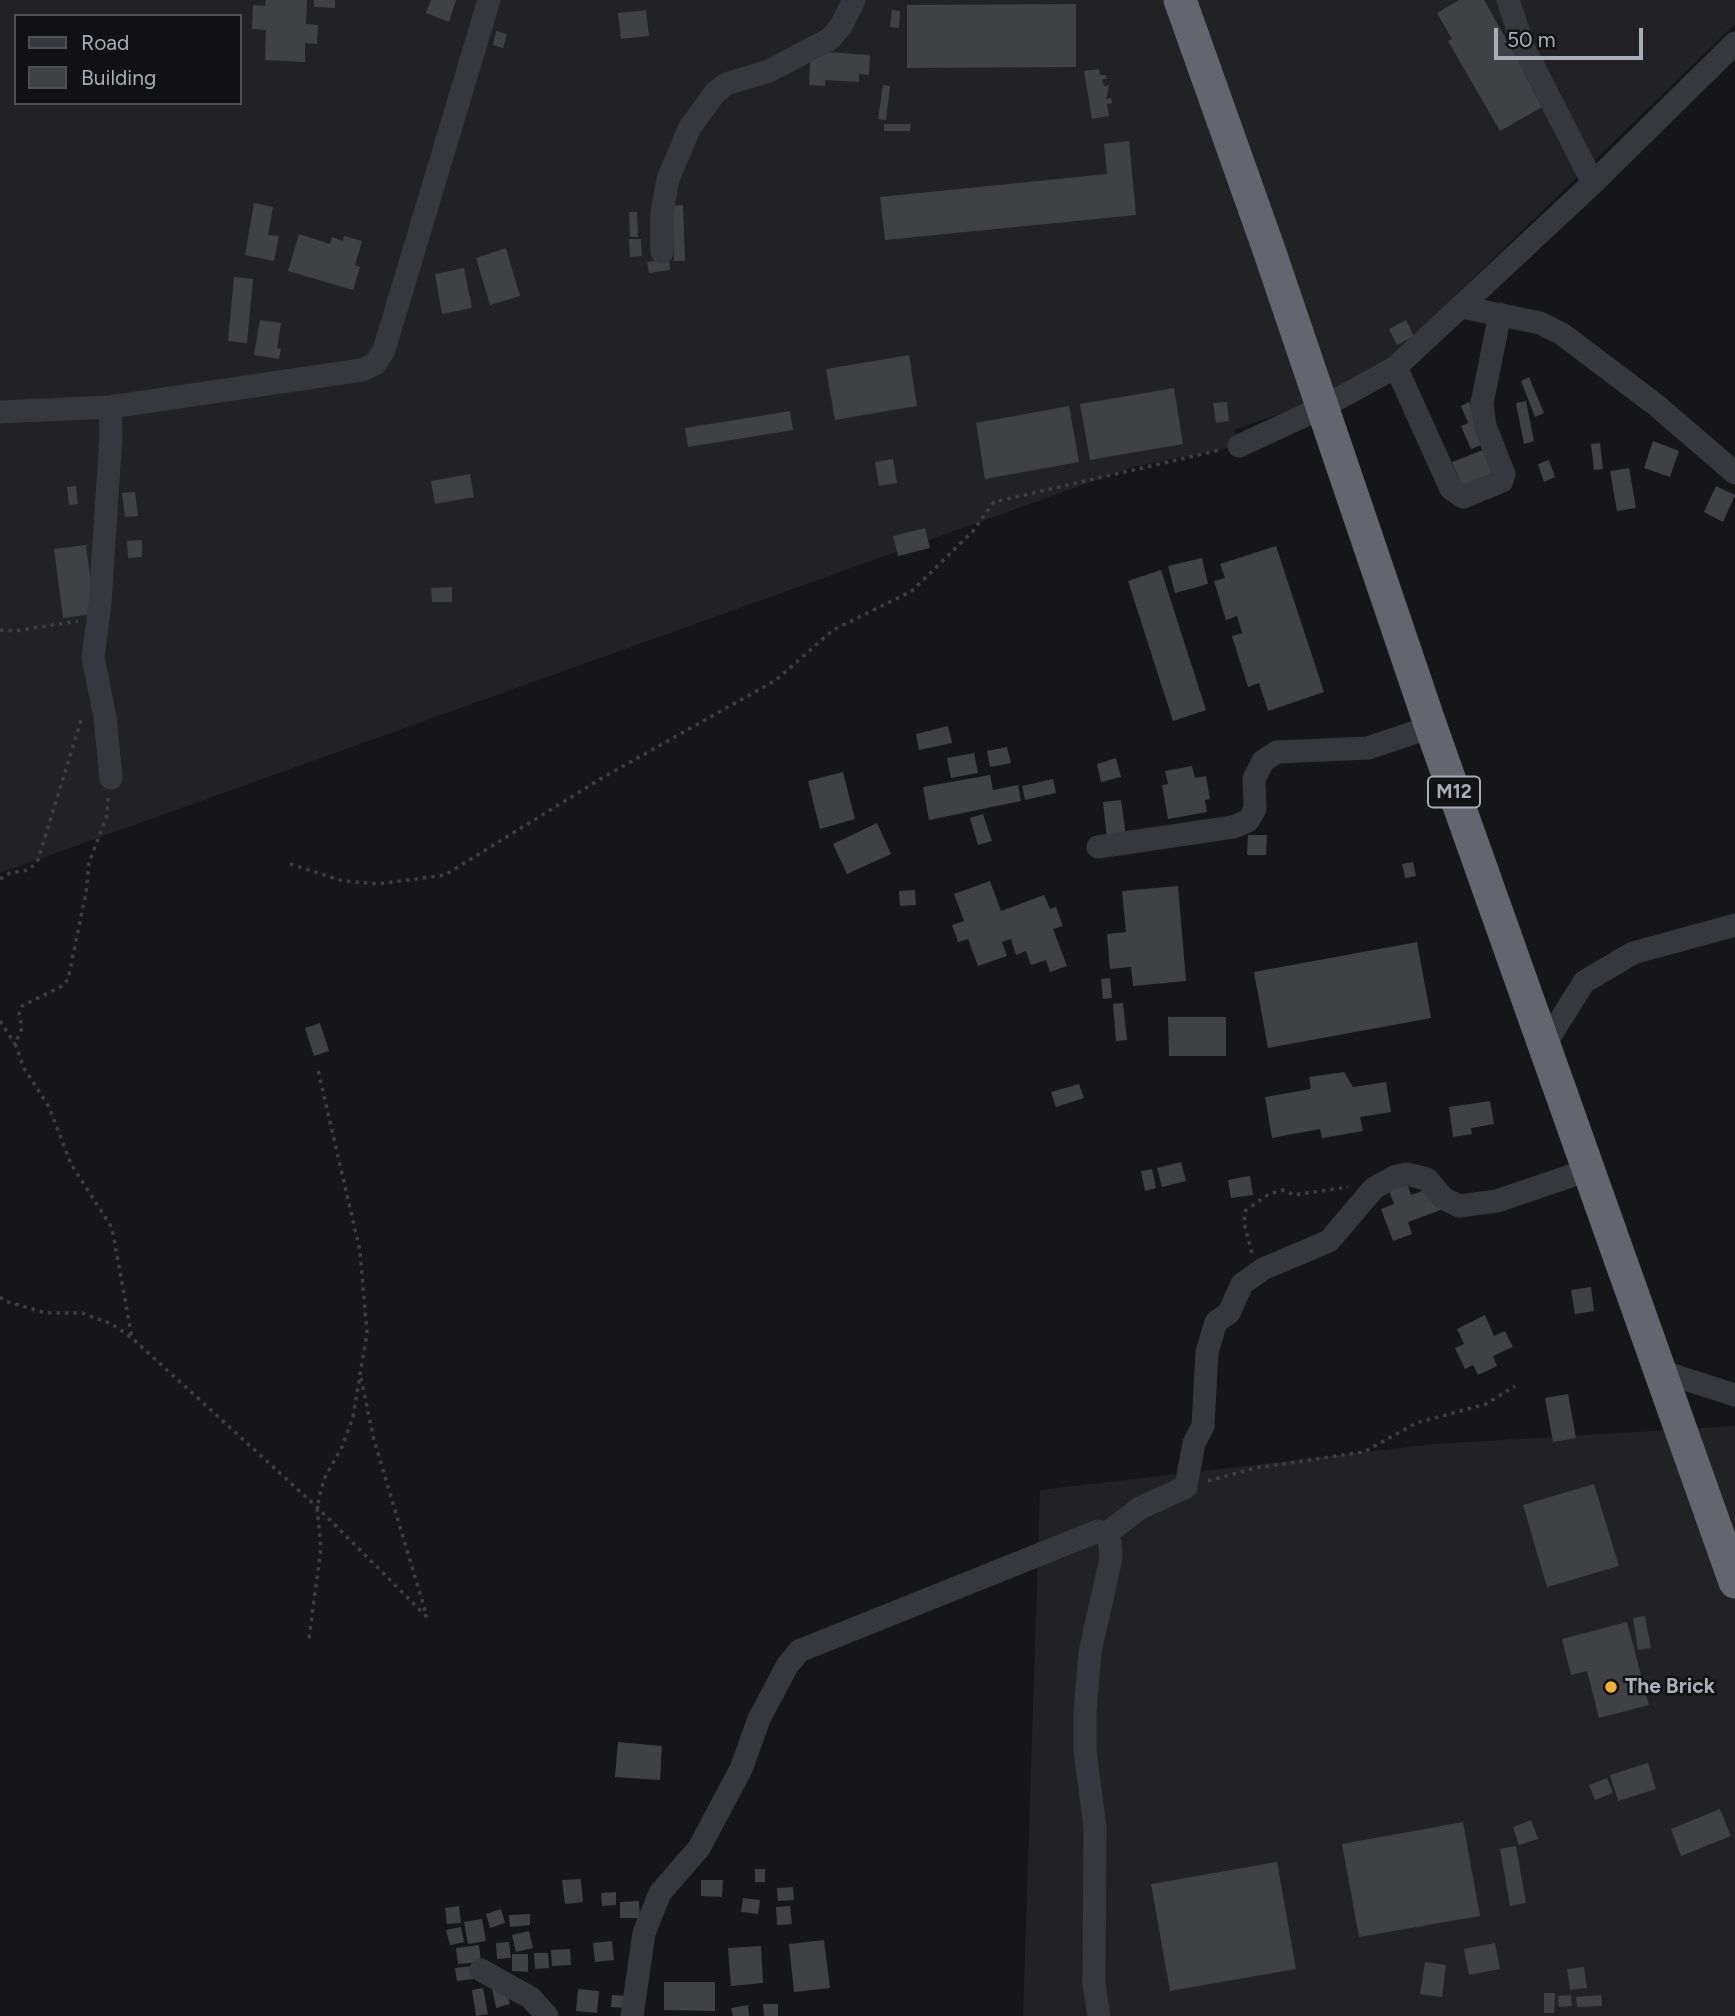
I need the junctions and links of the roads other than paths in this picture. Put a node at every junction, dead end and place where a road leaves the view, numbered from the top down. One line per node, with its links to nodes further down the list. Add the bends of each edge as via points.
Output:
1 (489, 0): 11 (street, via 376,364 362,370)
2 (854, 0): 7 (street, via 830,39 715,93 690,127 668,179)
3 (1180, 0): 12 (highway, M12)
4 (1508, 0): 6 (street, via 1524,48)
5 (1735, 43): 6 (street)
6 (1593, 183): 8 (street)
7 (662, 252)
8 (1462, 307): 9 (street); 10 (street)
9 (1500, 314): 10 (street, via 1482,403 1485,426 1504,474 1502,481 1470,495 1455,494); 15 (street, via 1540,323 1562,334 1656,405)
10 (1396, 367): 12 (street)
11 (110, 407): 13 (street); 17 (street, via 93,658)
12 (1323, 407): 14 (street); 16 (highway, M12)
13 (0, 412)
14 (1239, 446)
15 (1735, 473)
16 (1431, 727): 18 (street, via 1368,748 1277,752 1263,761 1254,779 1255,810 1248,821); 20 (highway, M12)
17 (111, 778)
18 (1098, 847)
19 (1735, 925): 20 (street, via 1633,953 1584,982)
20 (1544, 1046): 21 (highway, M12)
21 (1588, 1170): 22 (highway, M12); 24 (street, via 1497,1201 1459,1206 1443,1198 1427,1179 1407,1174 1374,1188 1329,1241 1242,1284 1229,1313 1216,1322 1207,1352 1203,1426 1194,1444 1186,1487 1140,1508)
22 (1660, 1371): 23 (street); 25 (highway, M12)
23 (1735, 1395)
24 (1106, 1534): 28 (street, via 1088,1532 800,1651 759,1719 741,1769 699,1848 660,1893 644,1933); 29 (street, via 1111,1558 1090,1652 1085,1713 1085,1751 1096,1827 1094,1984)
25 (1735, 1582)
26 (481, 1970): 27 (street, via 531,1998)
27 (547, 2016)
28 (632, 2016)
29 (1099, 2016)

